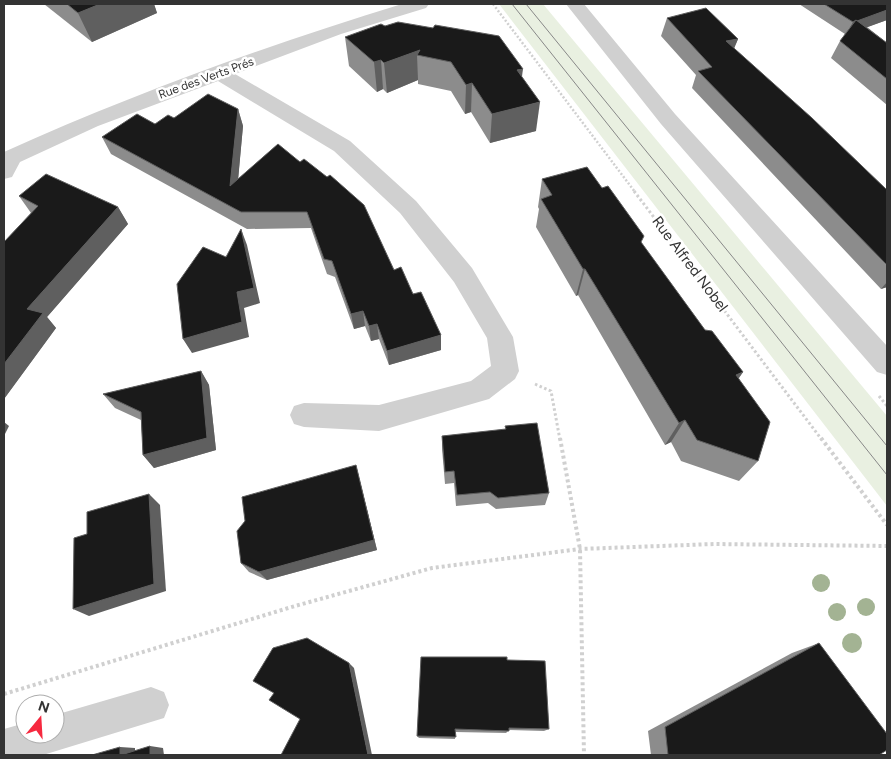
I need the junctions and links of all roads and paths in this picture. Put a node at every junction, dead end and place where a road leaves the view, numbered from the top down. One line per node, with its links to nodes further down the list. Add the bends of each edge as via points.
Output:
1 (420, 4): 4 (street, Rue des Verts Prés, via 335,30)
2 (494, 4): 9 (path, Rue Alfred Nobel)
3 (575, 4): 6 (street, via 668,119)
4 (219, 73): 5 (street, Rue des Verts Prés, via 91,121 12,158); 7 (street, via 342,146 408,207 462,275 500,337)
5 (4, 172)
6 (887, 364)
7 (505, 371): 8 (street, via 479,391 379,418); 11 (path, via 551,391)
8 (304, 415)
9 (887, 524)
10 (887, 546): 11 (path, via 714,544)
11 (580, 549): 12 (path, via 432,568); 17 (path)
12 (4, 694)
13 (151, 705): 14 (street)
14 (65, 730)
15 (18, 744): 16 (street)
16 (4, 748)
17 (584, 755)

